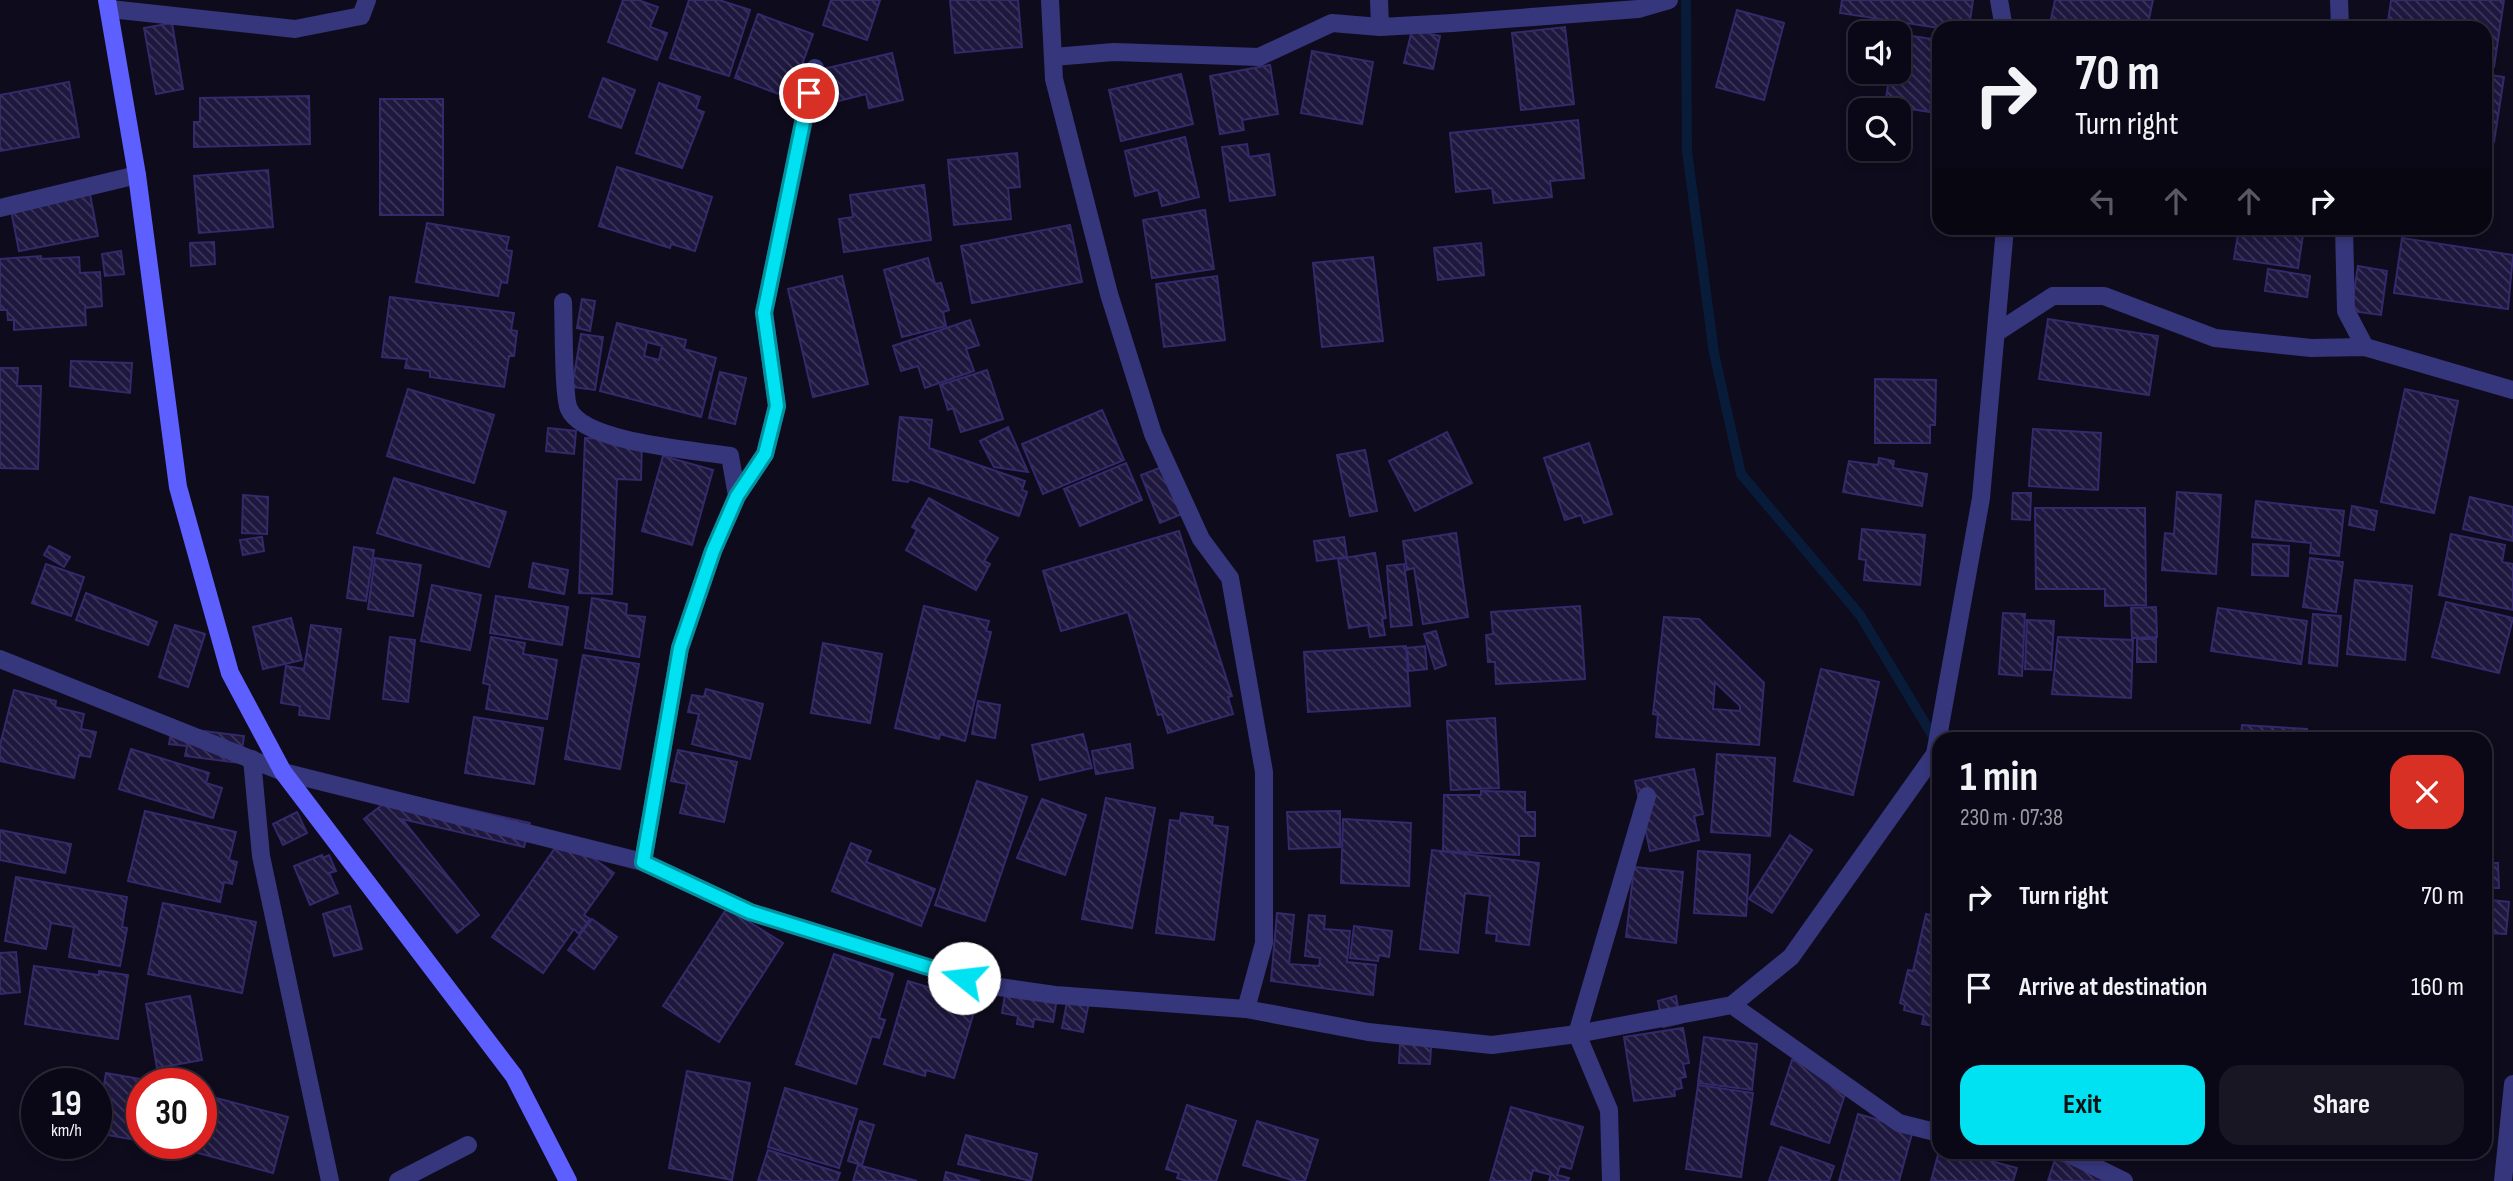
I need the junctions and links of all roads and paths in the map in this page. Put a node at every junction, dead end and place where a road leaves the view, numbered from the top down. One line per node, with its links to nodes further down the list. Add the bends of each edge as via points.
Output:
1 (367, 0): 7 (street, via 361,16 295,29)
2 (1050, 0): 11 (street)
3 (1379, 0): 10 (street)
4 (1669, 0): 10 (street, via 1638,9)
5 (1999, 0): 8 (street)
6 (2339, 0): 9 (street)
7 (108, 4): 13 (street)
8 (2003, 21)
9 (2340, 21)
10 (1380, 27): 11 (street, via 1332,23 1259,57 1114,52)
11 (1053, 57): 30 (street, via 1054,79 1109,294 1153,434 1200,539 1230,578 1264,772 1264,943)
12 (814, 68): 21 (street, via 764,313 777,406 765,454)
13 (137, 175): 14 (street); 26 (street, via 177,487 230,673)
14 (0, 208)
15 (2004, 235): 18 (street)
16 (2344, 235): 19 (street, via 2346,311)
17 (563, 302): 21 (street, via 568,408 581,425 615,438 730,456)
18 (1996, 333): 19 (street, via 2053,296 2104,296 2215,338 2311,348); 23 (street, via 1981,498)
19 (2365, 347): 20 (street)
20 (2513, 390)
21 (737, 496): 28 (street, via 680,648)
22 (0, 659): 25 (street)
23 (1938, 732)
24 (1932, 757): 29 (street, via 1791,957)
25 (252, 760): 26 (street); 36 (street, via 261,856)
26 (283, 772): 28 (street); 38 (street, via 514,1076)
27 (1647, 796): 31 (street)
28 (643, 862): 30 (street, via 750,912 985,985 1055,995)
29 (1732, 1005): 31 (street); 33 (street, via 1899,1123)
30 (1247, 1009): 31 (street, via 1368,1032 1492,1045)
31 (1577, 1034): 39 (street, via 1609,1110)
32 (2513, 1084): 41 (street)
33 (1932, 1131)
34 (468, 1145): 37 (street)
35 (2079, 1159): 40 (street)
36 (330, 1181)
37 (398, 1181)
38 (568, 1181)
39 (1611, 1181)
40 (2124, 1181)
41 (2503, 1181)

